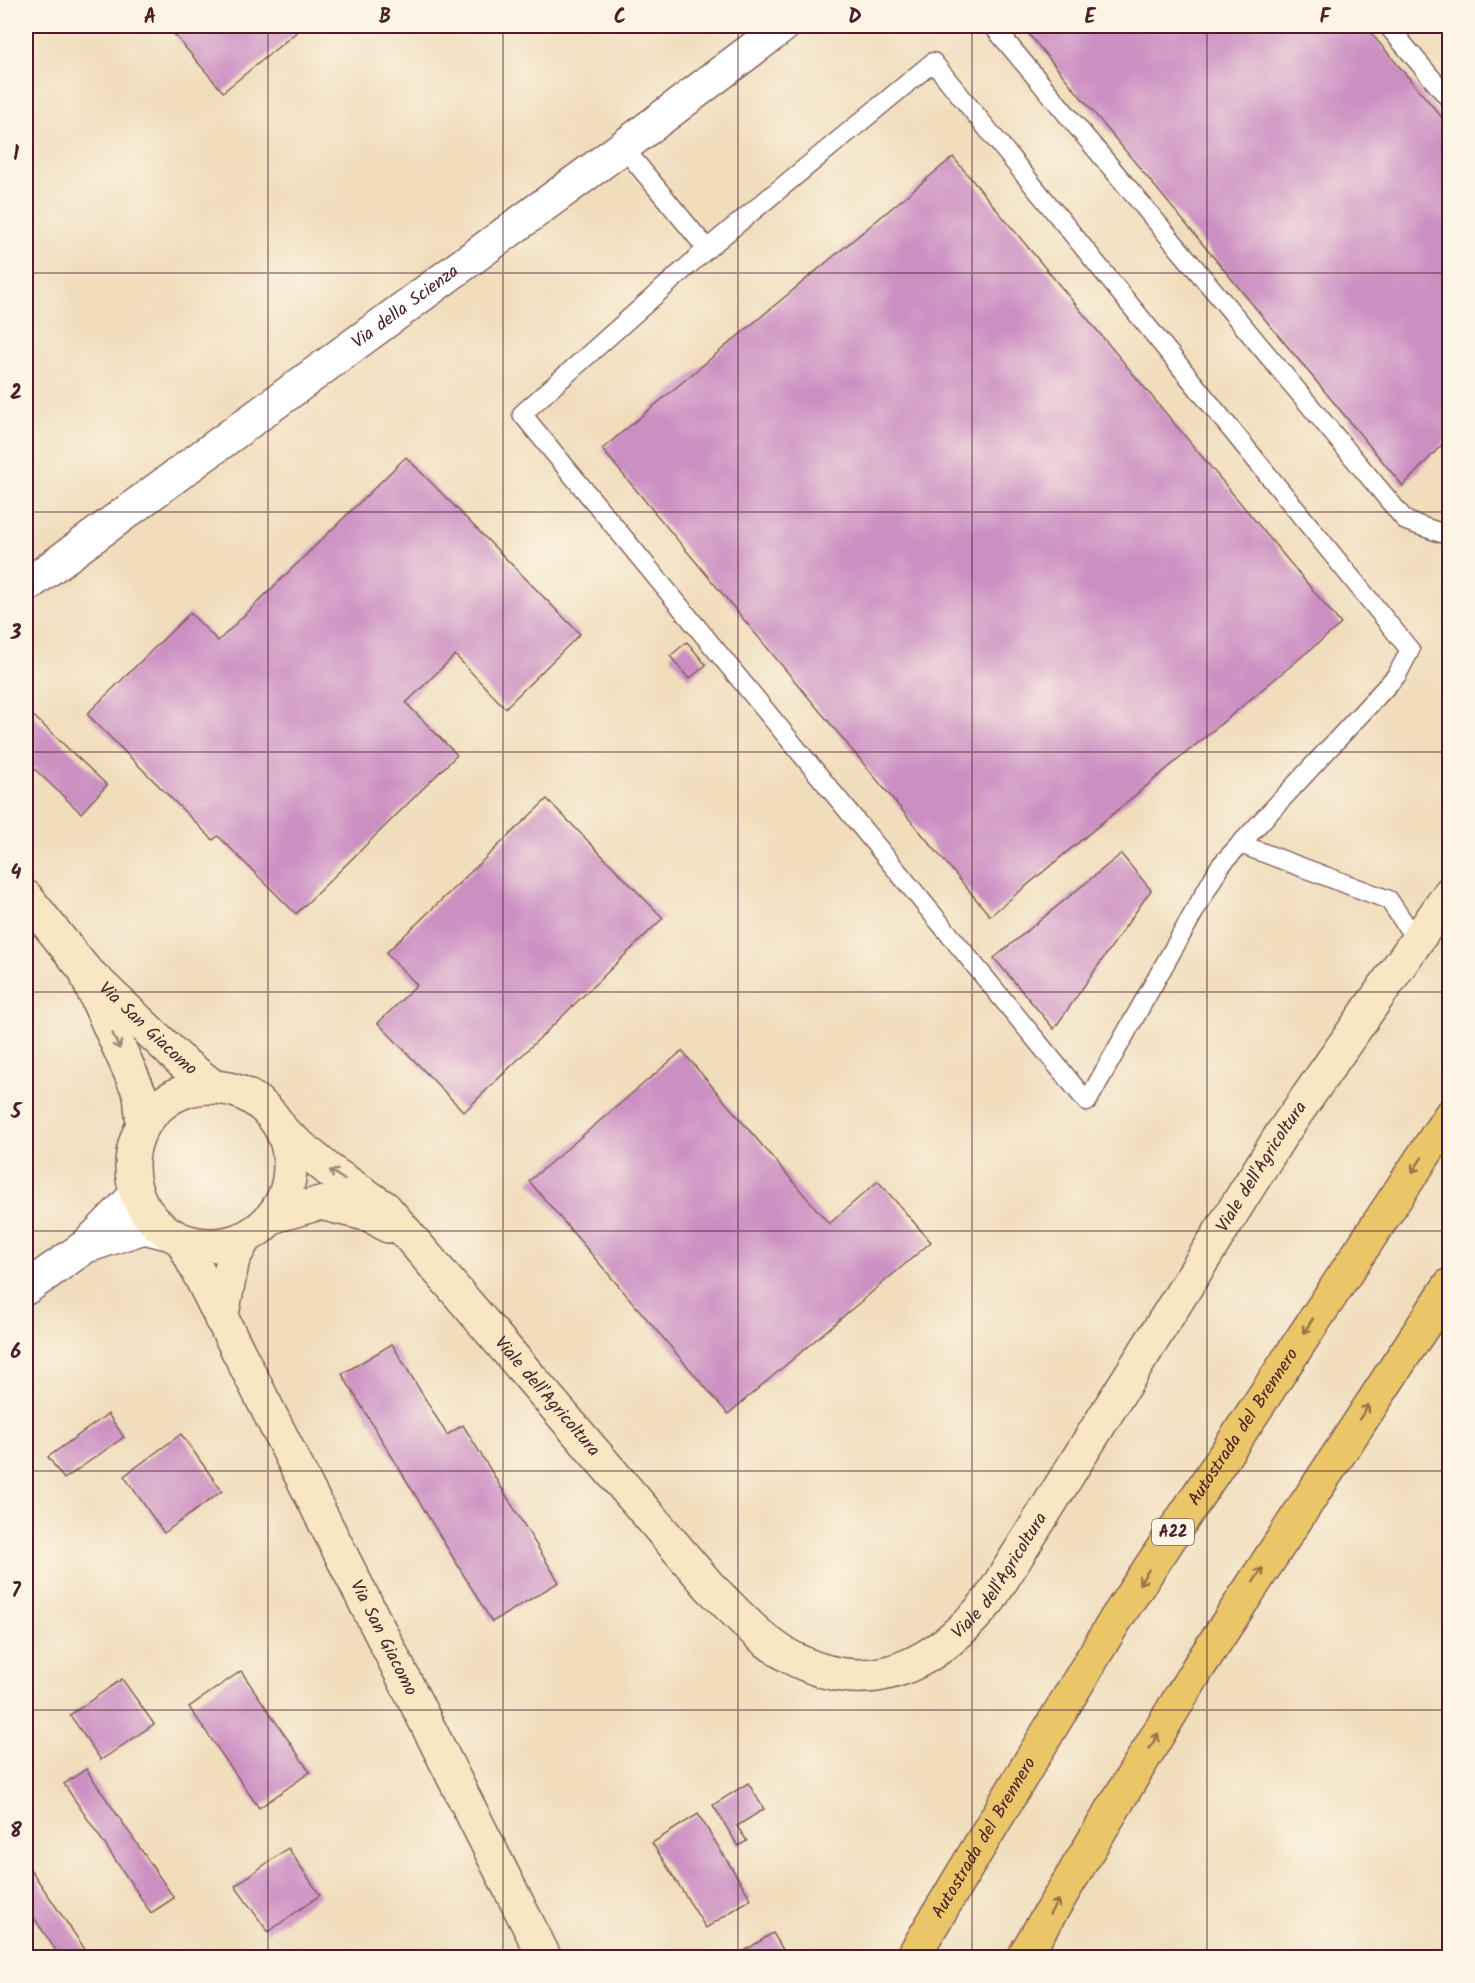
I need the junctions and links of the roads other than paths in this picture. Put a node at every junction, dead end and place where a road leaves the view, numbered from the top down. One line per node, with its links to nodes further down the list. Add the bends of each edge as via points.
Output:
1 (783, 26): 5 (street, Via della Scienza)
2 (993, 26): 7 (lane, via 1406,521)
3 (1388, 26): 4 (lane)
4 (1449, 100)
5 (623, 147): 6 (lane); 8 (street, Via della Scienza)
6 (707, 249): 9 (lane, via 933,62 1410,650 1396,675); 9 (lane, via 522,414 1087,1102 1220,866)
7 (1449, 536)
8 (26, 586)
9 (1240, 844): 12 (lane, via 1389,900)
10 (1449, 893): 12 (street, Viale dell'Agricoltura)
11 (26, 897): 13 (street, Via San Giacomo)
12 (1416, 940): 22 (street, Viale dell'Agricoltura, via 1281,1135 990,1599 944,1646 913,1665 884,1675 846,1676 820,1669 793,1658 758,1634 710,1587)
13 (84, 969): 14 (street, Via San Giacomo, via 183,1063); 16 (street, Via San Giacomo, one-way to 16, via 140,1094)
14 (214, 1087): 16 (street, via 173,1096); 17 (street, via 249,1096 263,1106)
15 (1449, 1116): 28 (highway, Autostrada del Brennero / A22, one-way to 28, via 1116,1619)
16 (142, 1126): 18 (street, via 132,1159)
17 (283, 1132): 19 (street, via 291,1160 290,1175); 22 (street, Viale dell'Agricoltura, one-way to 17, via 384,1208)
18 (137, 1194): 20 (street, via 144,1210); 23 (street)
19 (274, 1216): 21 (street); 22 (street, Viale dell'Agricoltura, via 320,1203 370,1215)
20 (175, 1236): 21 (street, via 214,1245); 23 (street, via 144,1227); 26 (street, Via San Giacomo)
21 (244, 1239): 26 (street, via 233,1259)
22 (413, 1240)
23 (86, 1246): 25 (street)
24 (1449, 1285): 29 (highway, one-way to 24, via 1198,1668)
25 (26, 1288)
26 (221, 1319): 27 (street, Via San Giacomo)
27 (545, 1958)
28 (912, 1958)
29 (1023, 1958)

